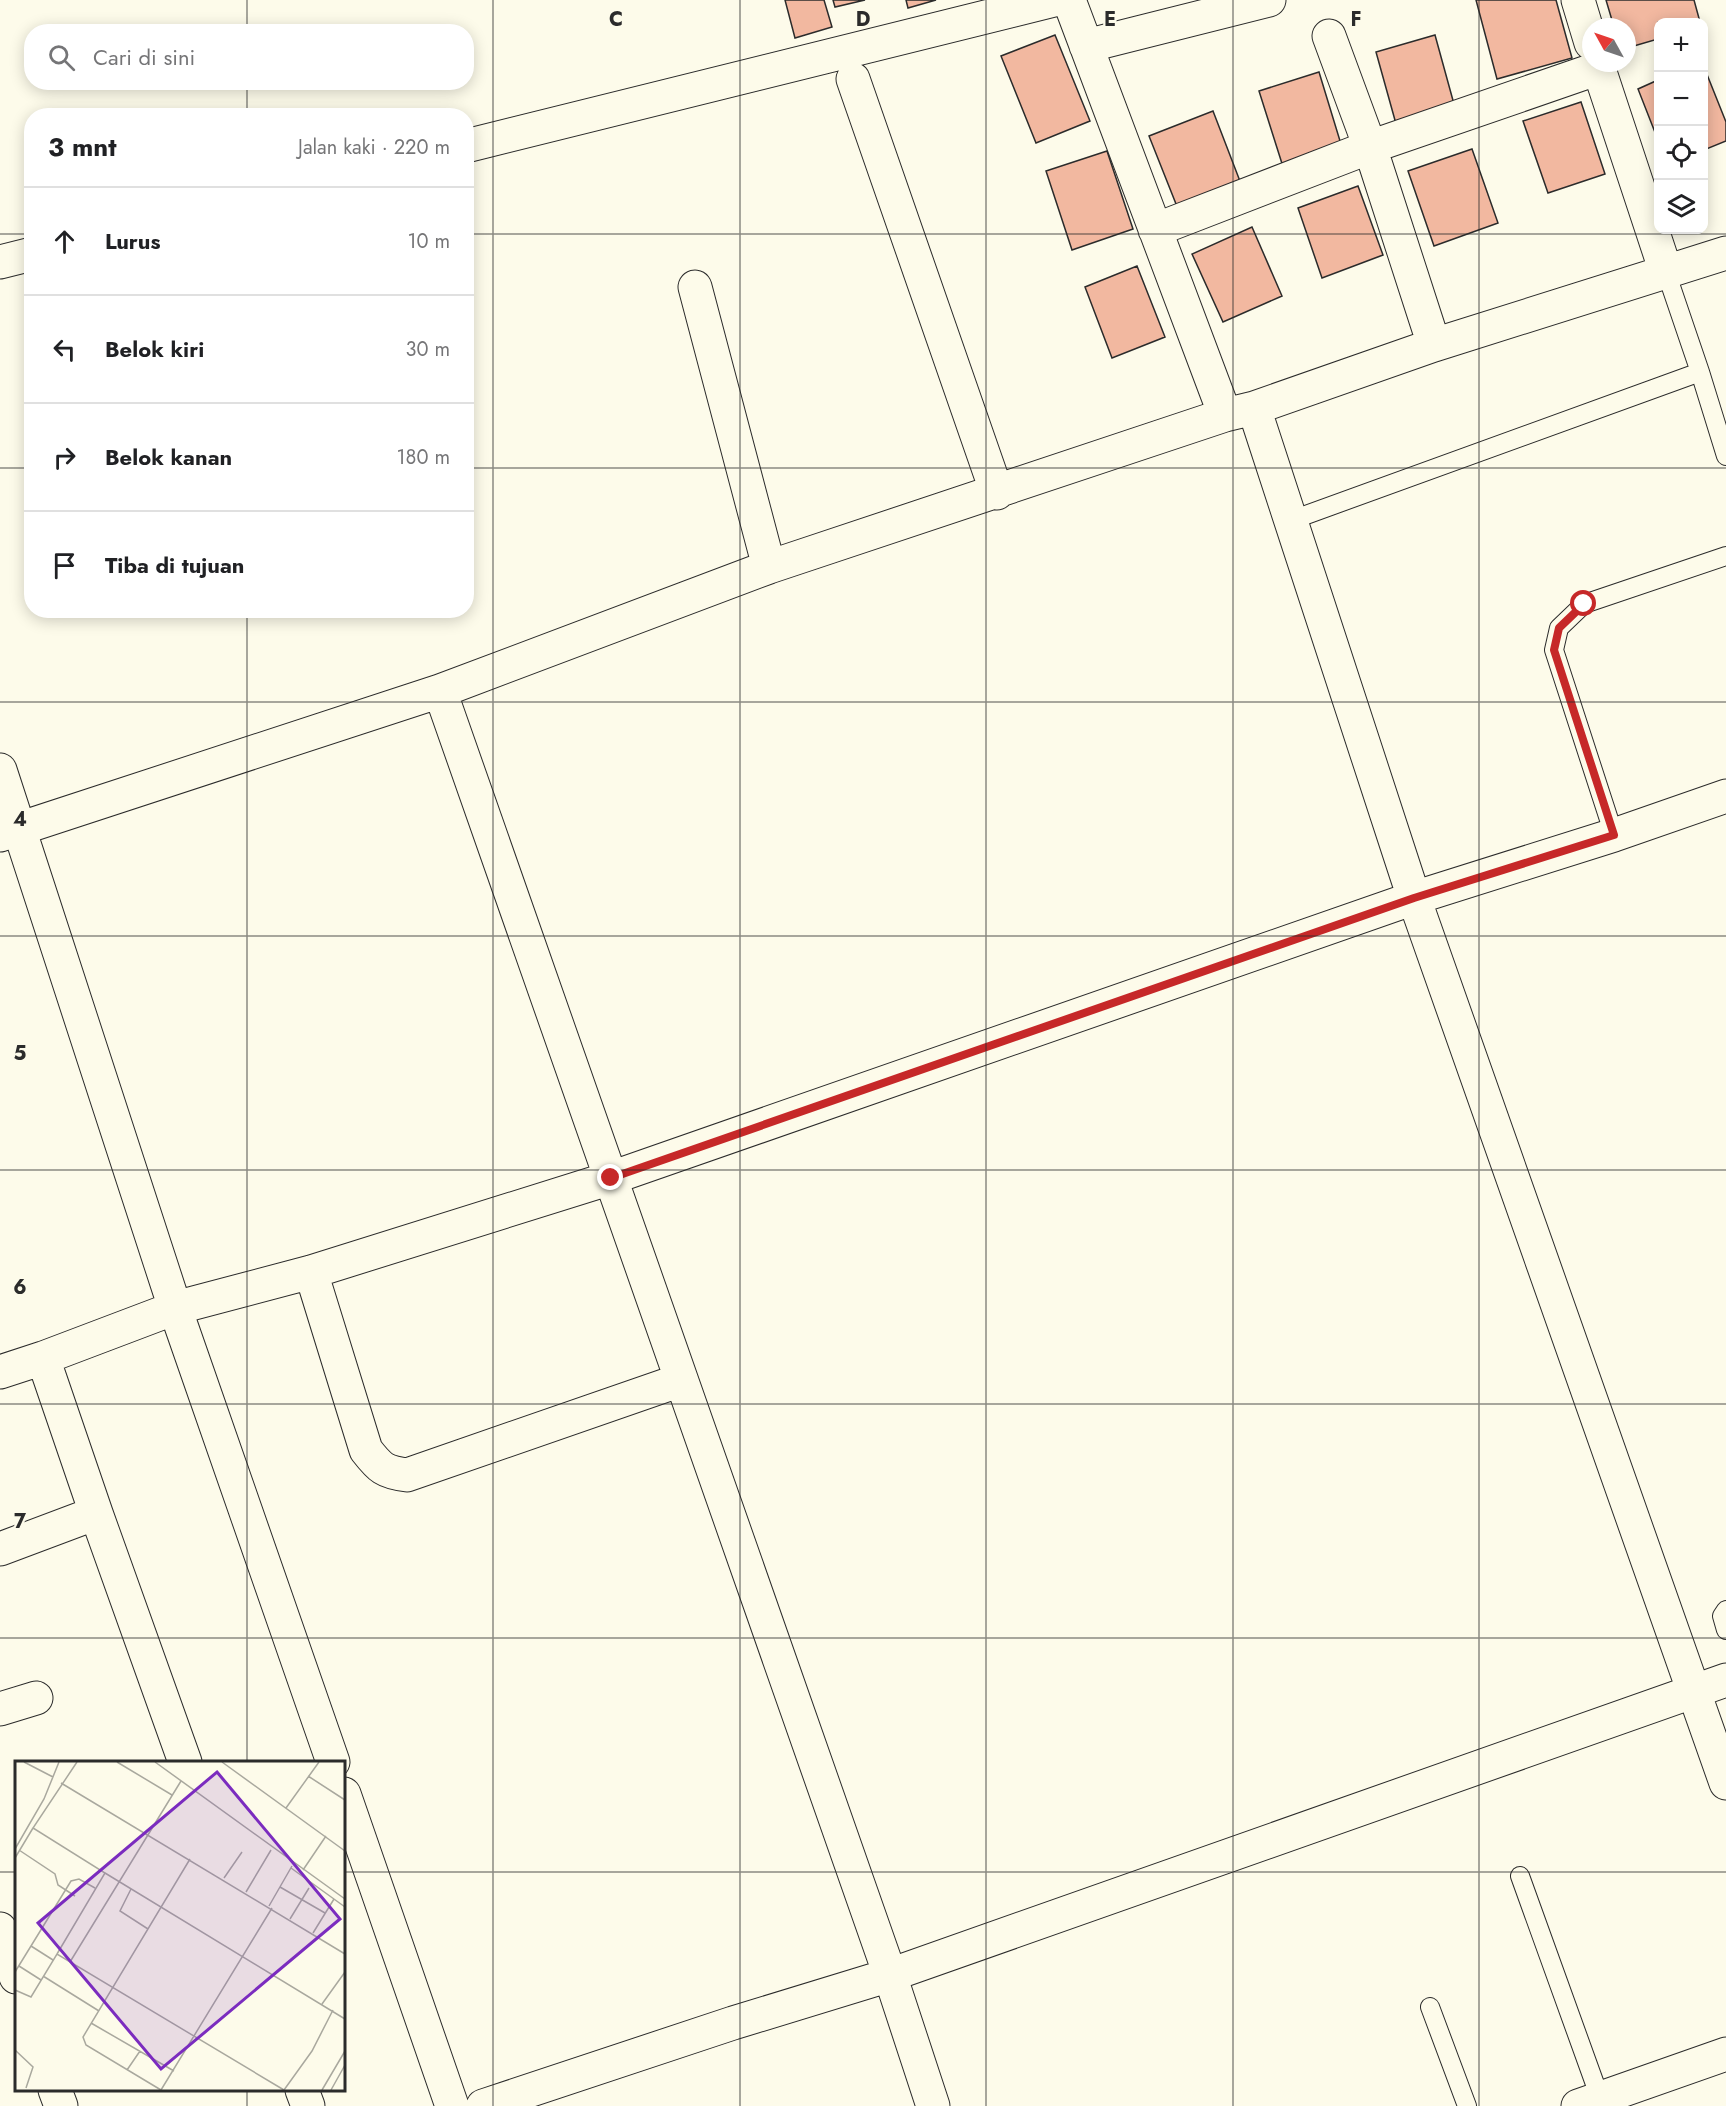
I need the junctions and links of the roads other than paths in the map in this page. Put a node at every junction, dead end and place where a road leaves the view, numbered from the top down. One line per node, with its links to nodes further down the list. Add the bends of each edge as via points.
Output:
1 (1054, 0): 11 (street)
2 (1069, 0): 7 (street)
3 (1269, 0): 7 (street)
4 (1578, 0): 5 (street)
5 (1584, 18)
6 (1329, 36): 12 (street)
7 (1086, 46): 13 (street)
8 (1582, 64): 12 (street)
9 (1601, 72): 17 (street)
10 (854, 79): 23 (street)
11 (474, 144)
12 (1370, 147): 13 (street); 19 (street)
13 (1155, 230): 21 (street)
14 (1726, 253): 17 (street)
15 (24, 256): 16 (street)
16 (0, 262)
17 (1666, 272): 19 (street); 20 (lane)
18 (695, 287): 26 (street)
19 (1434, 345): 21 (street)
20 (1700, 372): 22 (lane); 24 (lane)
21 (1240, 412): 23 (street); 24 (street)
22 (1726, 456)
23 (997, 493): 26 (street)
24 (1292, 520): 32 (street)
25 (1726, 556): 31 (lane, via 1584,604 1559,628 1554,650)
26 (769, 567): 27 (street)
27 (440, 692): 30 (street); 33 (street)
28 (0, 770): 30 (street)
29 (1726, 796): 31 (street)
30 (9, 831): 35 (street)
31 (1614, 835): 32 (street)
32 (1414, 898): 33 (street); 44 (street)
33 (611, 1178): 34 (street); 38 (street)
34 (311, 1272): 35 (street); 38 (street, via 366,1450 379,1467 392,1473 407,1475)
35 (174, 1308): 36 (street); 48 (street)
36 (43, 1358): 37 (street); 39 (street)
37 (0, 1372)
38 (681, 1380): 54 (street)
39 (96, 1513): 40 (street); 47 (street)
40 (0, 1549)
41 (1726, 1610): 42 (lane, via 1722,1616)
42 (1726, 1630)
43 (1726, 1680): 44 (street)
44 (1693, 1692): 49 (street); 54 (street)
45 (36, 1698): 46 (street)
46 (0, 1709)
47 (185, 1761)
48 (333, 1761)
49 (1726, 1783)
50 (345, 1797): 62 (street)
51 (1520, 1875): 59 (lane)
52 (0, 1929): 53 (street)
53 (15, 1974)
54 (890, 1975): 63 (street); 64 (street)
55 (1430, 2007): 65 (lane)
56 (1726, 2054): 59 (street)
57 (56, 2091): 60 (street)
58 (302, 2091): 61 (street)
59 (1589, 2102)
60 (61, 2106)
61 (308, 2106)
62 (452, 2106)
63 (483, 2106)
64 (933, 2106)
65 (1467, 2106)

